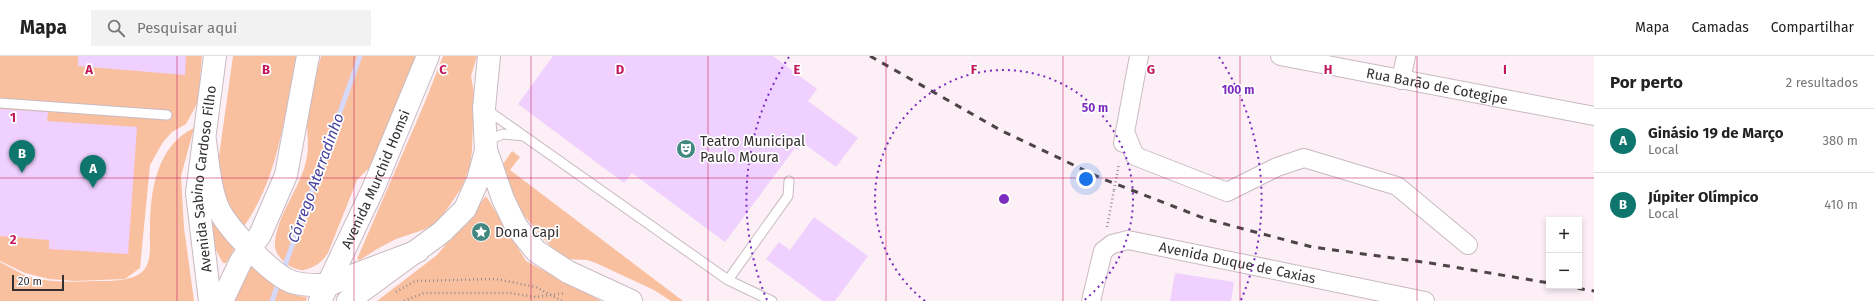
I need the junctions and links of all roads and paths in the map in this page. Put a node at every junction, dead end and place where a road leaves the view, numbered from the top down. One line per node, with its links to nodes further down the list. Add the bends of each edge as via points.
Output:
1 (215, 56): 14 (main road, Avenida Sabino Cardoso Filho)
2 (308, 56): 20 (main road, via 286,175 260,235)
3 (428, 56): 24 (main road, Avenida Murchid Homsi, via 373,189)
4 (489, 56): 10 (main road)
5 (1139, 56): 19 (street, via 1124,138 1136,156 1227,192 1277,167 1304,158 1397,186)
6 (1280, 56): 8 (street, Rua Barão de Cotegipe)
7 (1406, 56): 8 (street)
8 (1401, 80): 12 (street, Rua Barão de Cotegipe)
9 (0, 103): 11 (lane)
10 (484, 108): 13 (lane); 15 (main road)
11 (167, 115)
12 (1594, 116)
13 (526, 136): 15 (lane, via 503,134); 22 (lane)
14 (205, 140): 20 (main road, via 214,197 220,212); 27 (main road, Avenida Sabino Cardoso Filho, via 197,193)
15 (486, 146): 21 (main road, via 478,180 465,209); 32 (main road, via 502,199 516,226 536,251 568,272)
16 (1118, 174): 18 (path, bridge)
17 (789, 181): 22 (lane, via 788,196)
18 (1110, 214)
19 (1468, 245)
20 (250, 248): 24 (main road, via 272,271 291,282 313,286); 28 (main road)
21 (418, 251): 24 (main road); 29 (main road)
22 (728, 280): 33 (lane)
23 (572, 292): 26 (path)
24 (324, 293)
25 (391, 294): 26 (path, via 415,281 496,279 536,287)
26 (551, 295): 30 (path, via 536,297 509,293 424,293); 31 (path)
27 (210, 301)
28 (222, 301)
29 (348, 301)
30 (404, 301)
31 (562, 301)
32 (631, 301)
33 (772, 301)
34 (1091, 301): 35 (street, Avenida Duque de Caxias, via 1103,251 1112,244 1128,240)
35 (1424, 301)

